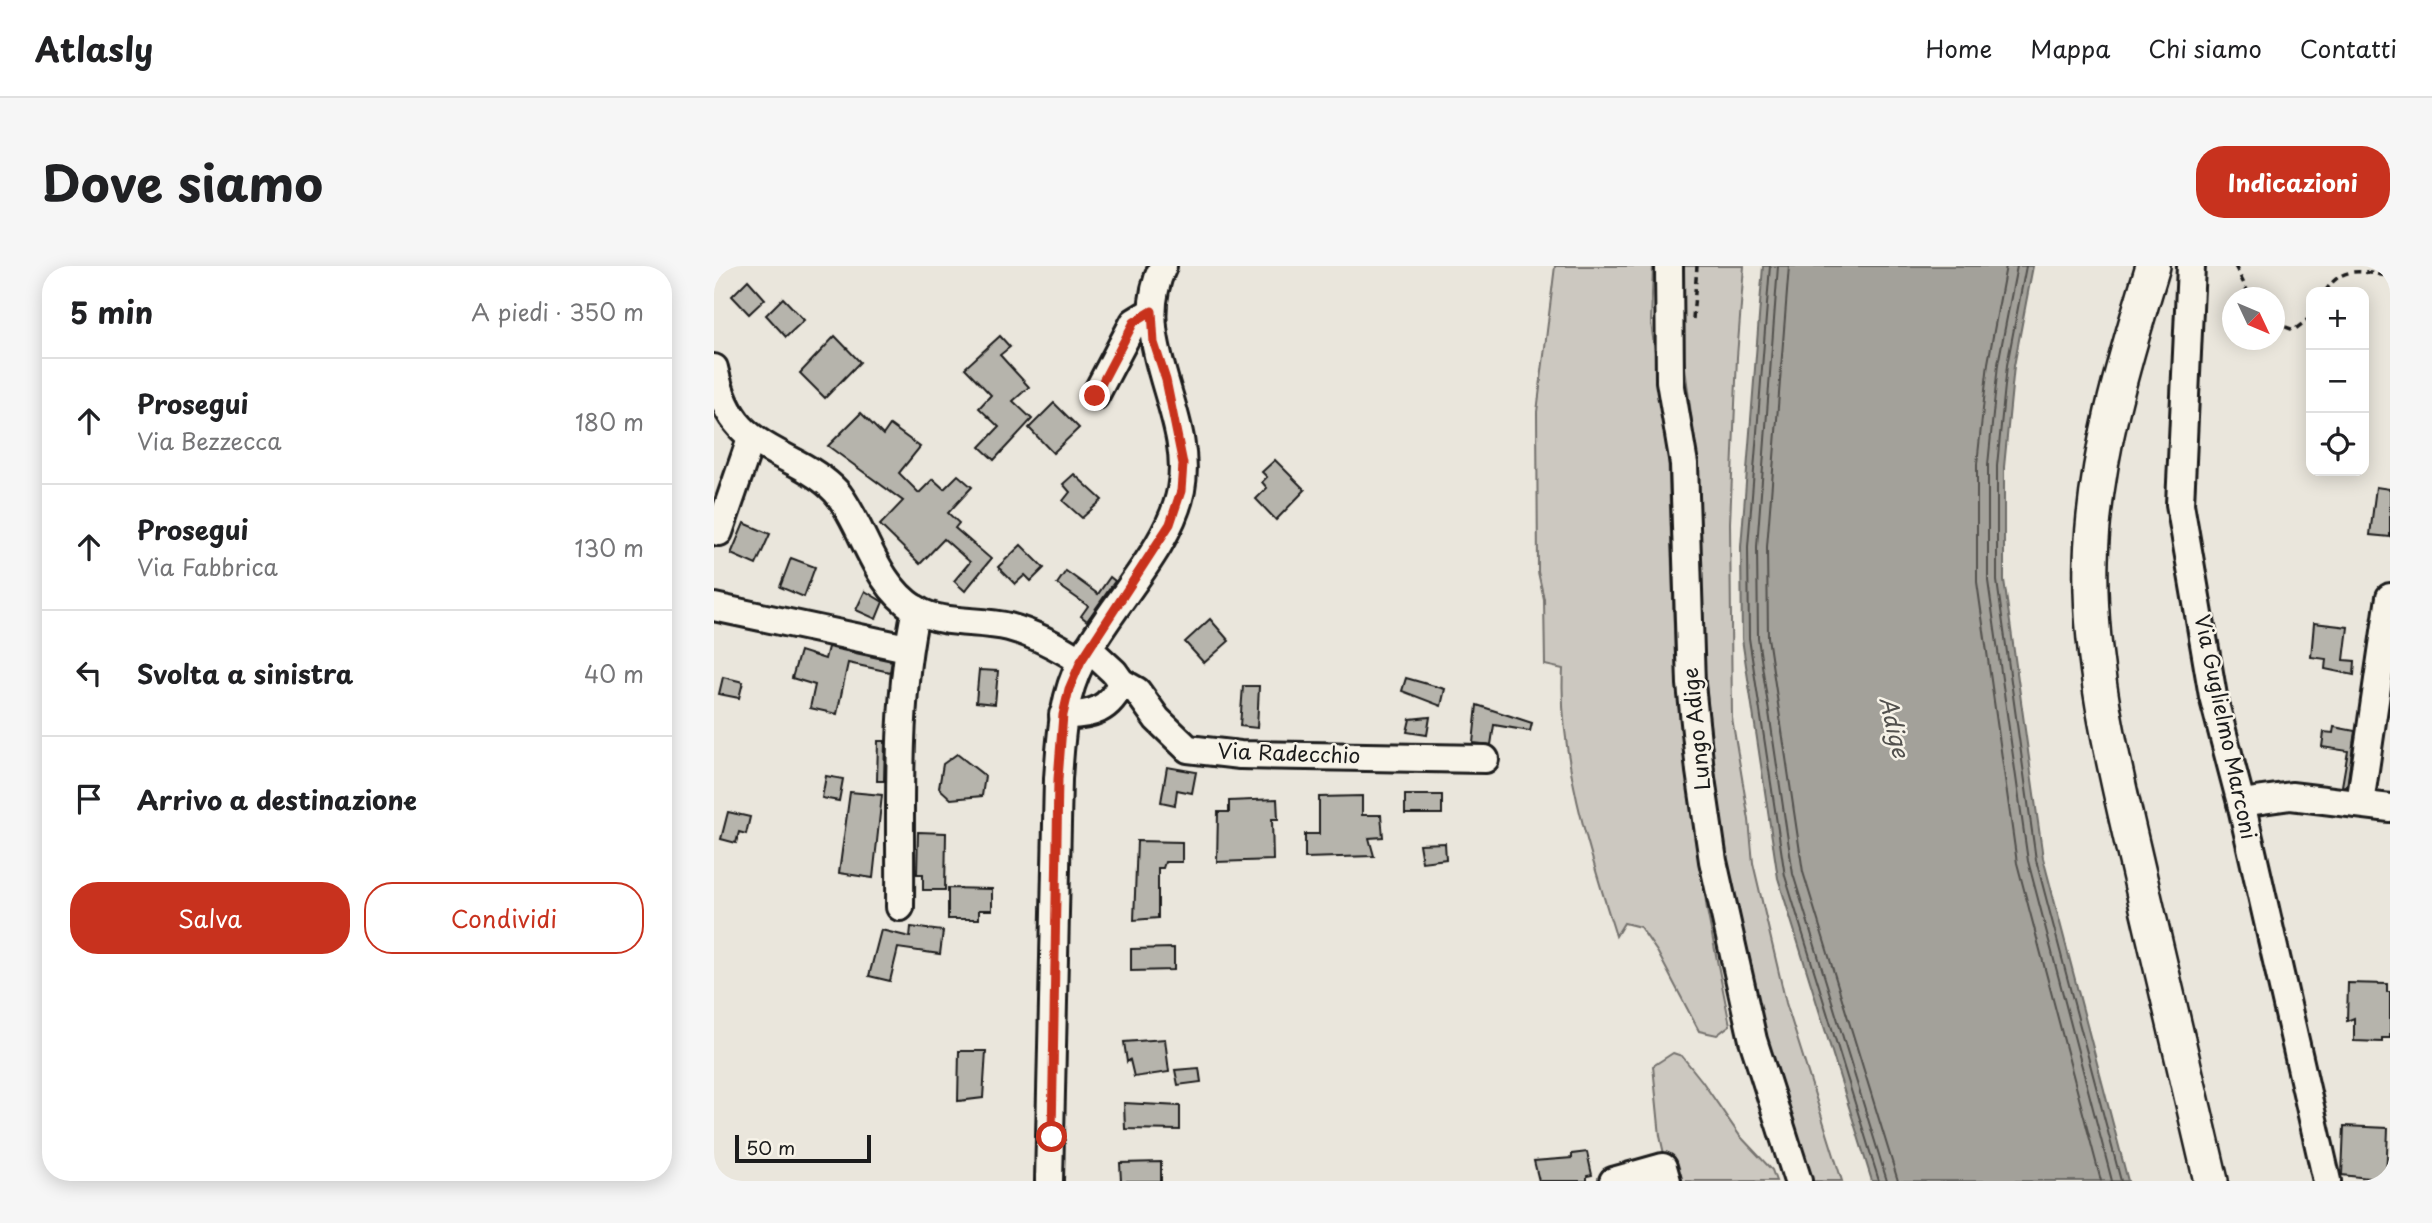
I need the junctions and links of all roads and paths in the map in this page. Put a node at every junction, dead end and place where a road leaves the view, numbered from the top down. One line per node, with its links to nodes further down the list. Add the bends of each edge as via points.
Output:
1 (1163, 266): 9 (street)
2 (1669, 266): 31 (street, Lungo Adige, via 1670,381 1684,464 1690,684 1700,771 1713,861 1753,1040)
3 (2153, 266): 32 (main road, via 2102,457 2091,559 2091,616 2120,793)
4 (2191, 266): 24 (street, Via Guglielmo Marconi, via 2180,504 2213,696)
5 (2235, 266): 7 (path)
6 (2390, 277): 8 (path, via 2349,268 2333,277)
7 (2246, 287)
8 (2328, 287)
9 (1152, 311): 13 (street, via 1134,322); 20 (street, via 1154,343 1183,464 1181,491 1170,524)
10 (2306, 321): 11 (path, via 2294,330)
11 (2285, 327)
12 (714, 368): 14 (street, via 730,416)
13 (1095, 396)
14 (751, 439): 15 (street); 18 (street, via 827,483 839,495 870,555)
15 (719, 532)
16 (2390, 597): 25 (street)
17 (714, 607): 19 (street)
18 (915, 609): 19 (street); 20 (street, Via Radecchio, via 945,619 1008,627)
19 (907, 648): 27 (street)
20 (1085, 655): 21 (street, Via Radecchio, via 1114,672); 22 (street)
21 (1121, 682): 22 (street, via 1102,710); 23 (street, Via Radecchio, via 1136,691 1188,749 1240,755)
22 (1063, 715): 28 (street)
23 (1485, 759)
24 (2241, 803): 25 (street, via 2291,796); 33 (street, Via Guglielmo Marconi)
25 (2360, 804): 26 (street)
26 (2390, 808)
27 (900, 907)
28 (1049, 1181)
29 (1613, 1181): 30 (street, via 1662,1167)
30 (1667, 1181)
31 (1798, 1181)
32 (2211, 1181)
33 (2327, 1181)

